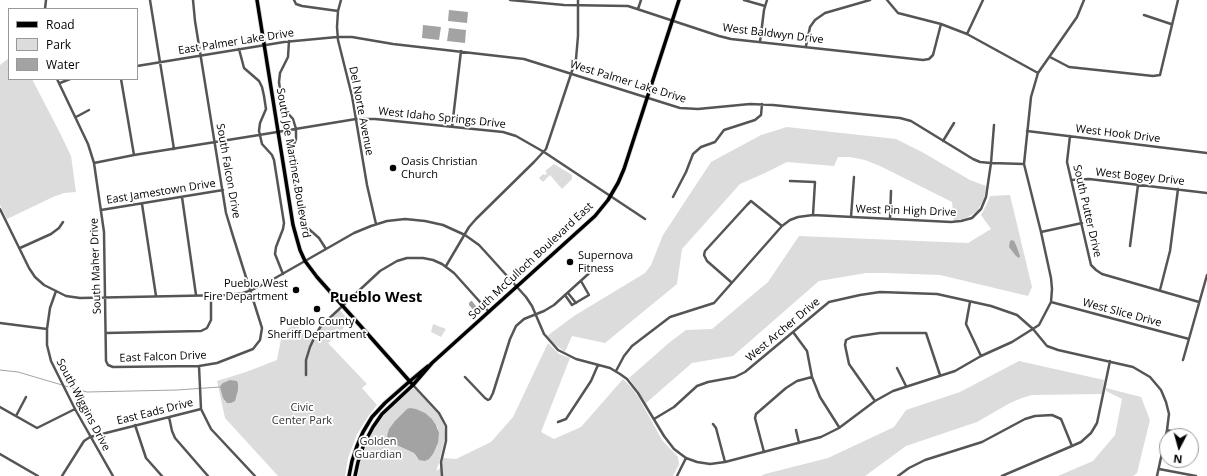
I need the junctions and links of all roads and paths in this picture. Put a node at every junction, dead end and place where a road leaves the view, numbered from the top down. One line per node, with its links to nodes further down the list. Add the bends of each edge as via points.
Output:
1 (150, 0): 35 (street)
2 (193, 0): 33 (street, South Falcon Drive)
3 (256, 0): 29 (main road, South Joe Martinez Boulevard)
4 (294, 0): 20 (street, via 302,6)
5 (341, 0): 20 (street, Del Norte Avenue)
6 (510, 0): 17 (street, West Baldwyn Drive)
7 (578, 0): 17 (street)
8 (641, 0): 19 (street)
9 (679, 0): 22 (main road, South McCulloch Boulevard East)
10 (744, 0): 18 (street)
11 (767, 0): 18 (street)
12 (870, 0): 30 (street, via 825,13 815,20 810,28)
13 (887, 0): 23 (street, via 898,13)
14 (983, 0): 25 (street)
15 (1084, 0): 34 (street, via 1077,17)
16 (1178, 0): 24 (street)
17 (578, 5): 19 (street, West Baldwyn Drive, via 624,6); 37 (street, via 577,50)
18 (765, 6): 28 (street)
19 (638, 9): 22 (street, West Baldwyn Drive)
20 (338, 12): 26 (street, Del Norte Avenue)
21 (1144, 15): 24 (street)
22 (673, 21): 28 (street, West Baldwyn Drive, via 724,37); 43 (main road, South McCulloch Boulevard East)
23 (940, 24): 25 (street); 30 (street, West Baldwyn Drive, via 933,55 923,60)
24 (1172, 24): 34 (street, via 1160,75 1069,67)
25 (967, 34): 38 (street)
26 (338, 37): 27 (street, East Palmer Lake Drive); 32 (street, West Palmer Lake Drive); 47 (street, Del Norte Avenue)
27 (289, 41): 29 (street, East Palmer Lake Drive); 51 (street, via 288,57 280,73 279,82 282,105 293,119)
28 (760, 42): 30 (street, West Baldwyn Drive)
29 (264, 45): 31 (street, East Palmer Lake Drive); 53 (main road, South Joe Martinez Boulevard)
30 (806, 46)
31 (239, 49): 33 (street, East Palmer Lake Drive); 54 (street, via 244,68 257,79 263,90 266,109 259,126)
32 (461, 51): 37 (street, West Palmer Lake Drive, via 524,59); 50 (street)
33 (201, 55): 35 (street, East Palmer Lake Drive); 57 (street, South Falcon Drive)
34 (1050, 58): 38 (street)
35 (160, 62): 36 (street, East Palmer Lake Drive); 58 (street)
36 (138, 66)
37 (572, 74): 43 (street, West Palmer Lake Drive); 59 (street)
38 (1038, 74): 52 (street, via 1031,97)
39 (58, 80): 42 (street, South Maher Drive)
40 (68, 80): 42 (street)
41 (121, 80): 61 (street)
42 (60, 83): 46 (street, South Maher Drive)
43 (647, 98): 44 (street, West Palmer Lake Drive, via 690,109); 73 (main road, South McCulloch Boulevard East, via 622,174)
44 (762, 104): 56 (street, West Palmer Lake Drive, via 900,118 911,121); 75 (street, via 761,115 755,120 724,130 714,142 701,147 693,154)
45 (89, 110): 46 (street)
46 (76, 116): 62 (street, South Maher Drive)
47 (356, 119): 50 (street, West Idaho Springs Drive); 51 (street, West Idaho Springs Drive); 85 (street, Del Norte Avenue)
48 (954, 123): 56 (street)
49 (994, 125): 63 (street, West Pin High Drive)
50 (452, 127): 59 (street, West Idaho Springs Drive, via 511,134)
51 (296, 129): 53 (street, West Idaho Springs Drive); 91 (street, via 296,140 290,155 300,219)
52 (1027, 131): 55 (street, West Hook Drive); 64 (street)
53 (278, 132): 54 (street, West Idaho Springs Drive); 92 (main road, South Joe Martinez Boulevard, via 294,231)
54 (260, 135): 57 (street, West Idaho Springs Drive); 95 (street, via 262,144 274,160 284,226 275,252)
55 (1070, 136): 60 (street, West Hook Drive); 66 (street, South Putter Drive, via 1068,162)
56 (943, 141): 63 (street, West Palmer Lake Drive, via 973,160)
57 (215, 142): 58 (street, West Idaho Springs Drive); 70 (street, South Falcon Drive)
58 (174, 149): 61 (street, West Idaho Springs Drive)
59 (544, 152): 73 (street, West Idaho Springs Drive); 88 (street, via 479,215)
60 (1207, 153)
61 (134, 155): 62 (street, West Idaho Springs Drive)
62 (94, 162): 78 (street, South Maher Drive)
63 (991, 163): 64 (street, West Palmer Lake Drive); 82 (street, West Pin High Drive, via 986,197 981,209 972,218 951,222)
64 (1024, 164): 87 (street)
65 (854, 177): 80 (street)
66 (1071, 180): 68 (street, West Bogey Drive, via 1089,179); 84 (street, South Putter Drive)
67 (790, 181): 79 (street, via 815,182)
68 (1138, 185): 69 (street, West Bogey Drive); 89 (street)
69 (1178, 189): 72 (street, West Bogey Drive); 100 (street, via 1170,251)
70 (223, 190): 74 (street, East Jamestown Drive); 102 (street, South Falcon Drive, via 230,226)
71 (891, 191): 82 (street)
72 (1207, 193)
73 (611, 196): 81 (street, West Idaho Springs Drive); 99 (main road, South McCulloch Boulevard East, via 595,216)
74 (182, 197): 76 (street, East Jamestown Drive); 104 (street)
75 (673, 197)
76 (142, 204): 78 (street, East Jamestown Drive); 107 (street)
77 (0, 209): 90 (street)
78 (101, 210): 108 (street, South Maher Drive)
79 (813, 215): 80 (street, West Pin High Drive); 86 (street, West Pin High Drive, via 794,218)
80 (851, 217): 82 (street, West Pin High Drive)
81 (645, 219)
82 (890, 219)
83 (63, 222): 90 (street, via 51,234)
84 (1082, 223): 87 (street); 100 (street, South Putter Drive, via 1091,265 1096,270 1102,274)
85 (376, 224): 88 (street, via 418,220 443,225); 91 (street)
86 (782, 226): 98 (street); 98 (street, via 752,201 705,251 707,260)
87 (1041, 232): 110 (street, via 1051,278)
88 (465, 235): 93 (street); 99 (street, via 483,249)
89 (1130, 246)
90 (19, 248): 101 (street, via 35,277)
91 (326, 249): 92 (street)
92 (306, 261): 95 (street); 113 (main road, South Joe Martinez Boulevard)
93 (446, 266): 113 (street, via 423,258 407,258 394,262 380,271); 114 (street)
94 (596, 267): 97 (street)
95 (283, 274): 102 (street)
96 (1207, 275): 111 (street)
97 (581, 281): 103 (street); 112 (street, via 590,295)
98 (732, 282): 131 (street, via 714,303 670,317 645,336 632,346)
99 (518, 286): 114 (main road, South McCulloch Boulevard East); 115 (street)
100 (1160, 290): 111 (street)
101 (56, 291): 108 (street, via 80,298); 118 (street, South Wiggins Drive)
102 (249, 291): 105 (street); 121 (street, South Falcon Drive, via 262,328)
103 (568, 293): 106 (street); 112 (street)
104 (196, 295): 105 (street); 107 (street)
105 (211, 295): 120 (street, via 211,320 207,328 201,331)
106 (565, 295): 112 (street, via 572,305); 115 (street)
107 (156, 296): 108 (street)
108 (105, 298): 120 (street, South Maher Drive)
109 (970, 302): 117 (street, West Archer Drive, via 1018,315); 119 (street, West Archer Drive, via 937,294 880,292 860,295 829,302); 123 (street, via 966,324)
110 (1051, 302): 117 (street, via 1038,325); 122 (street, West Slice Drive)
111 (1199, 302): 122 (street)
112 (576, 303)
113 (343, 306): 132 (street, via 321,326 313,338 307,355); 136 (main road, South Joe Martinez Boulevard)
114 (489, 312): 126 (main road, South McCulloch Boulevard East)
115 (536, 314): 127 (street, via 544,334 558,350 576,359); 134 (street, via 521,321 512,333 490,400)
116 (0, 323): 118 (street)
117 (1033, 328): 123 (street, via 1012,342); 125 (street, West Archer Drive, via 1047,346)
118 (47, 329): 142 (street, South Wiggins Drive, via 51,361)
119 (793, 332): 135 (street, via 807,351); 146 (street, West Archer Drive, via 745,372 697,386 674,407)
120 (106, 333): 128 (street, South Maher Drive)
121 (260, 340): 129 (street, East Falcon Drive, via 253,349 217,363)
122 (1190, 340): 124 (street)
123 (981, 356): 133 (street)
124 (1183, 360)
125 (1110, 361): 151 (street, West Archer Drive, via 1133,367 1154,381 1166,402 1169,414); 155 (street, via 1096,423 1091,433)
126 (432, 364): 136 (main road, South McCulloch Boulevard East); 137 (main road, South McCulloch Boulevard East)
127 (598, 364): 131 (street); 147 (street, via 592,381 566,418)
128 (108, 365): 129 (street, East Falcon Drive)
129 (199, 366): 143 (street)
130 (897, 368): 138 (street)
131 (616, 371): 146 (street, via 633,386)
132 (306, 375)
133 (940, 375): 138 (street); 140 (street, via 926,334 880,333 852,337 846,340 849,364)
134 (465, 377)
135 (812, 377): 150 (street, via 820,397); 156 (street, via 786,388 756,414)
136 (410, 381): 137 (main road, South Joe Martinez Boulevard); 167 (main road, South McCulloch Boulevard East, via 381,407 368,424 355,450)
137 (414, 385): 168 (main road, South McCulloch Boulevard East, via 373,427 362,448); 169 (street, via 439,412 445,423)
138 (906, 386): 140 (street)
139 (26, 397): 144 (street)
140 (875, 401): 150 (street)
141 (0, 407): 144 (street)
142 (75, 409): 144 (street, via 37,428); 153 (street, South Wiggins Drive)
143 (201, 409): 145 (street, East Eads Drive); 166 (street, via 211,429)
144 (16, 416)
145 (169, 417): 149 (street, East Eads Drive); 165 (street, via 175,438)
146 (654, 419): 158 (street, via 669,444)
147 (558, 422)
148 (713, 424): 159 (street)
149 (135, 425): 153 (street, East Eads Drive); 164 (street, via 146,458)
150 (839, 428): 154 (street, via 821,437)
151 (1167, 428)
152 (796, 430): 154 (street)
153 (90, 437): 162 (street, via 84,441); 163 (street, South Wiggins Drive)
154 (799, 443): 156 (street)
155 (1072, 446): 171 (street, via 1061,419 1052,415 1035,416 1024,419 982,442 925,460); 172 (street)
156 (764, 452): 159 (street)
157 (0, 454): 161 (street)
158 (686, 458): 159 (street, via 710,464); 170 (street)
159 (725, 462)
160 (1159, 468): 173 (street, West Archer Drive); 174 (street)
161 (38, 476)
162 (62, 476)
163 (113, 476)
164 (162, 476)
165 (208, 476)
166 (255, 476)
167 (350, 476)
168 (356, 476)
169 (442, 476)
170 (677, 476)
171 (898, 476)
172 (1002, 476)
173 (1157, 476)
174 (1196, 476)

